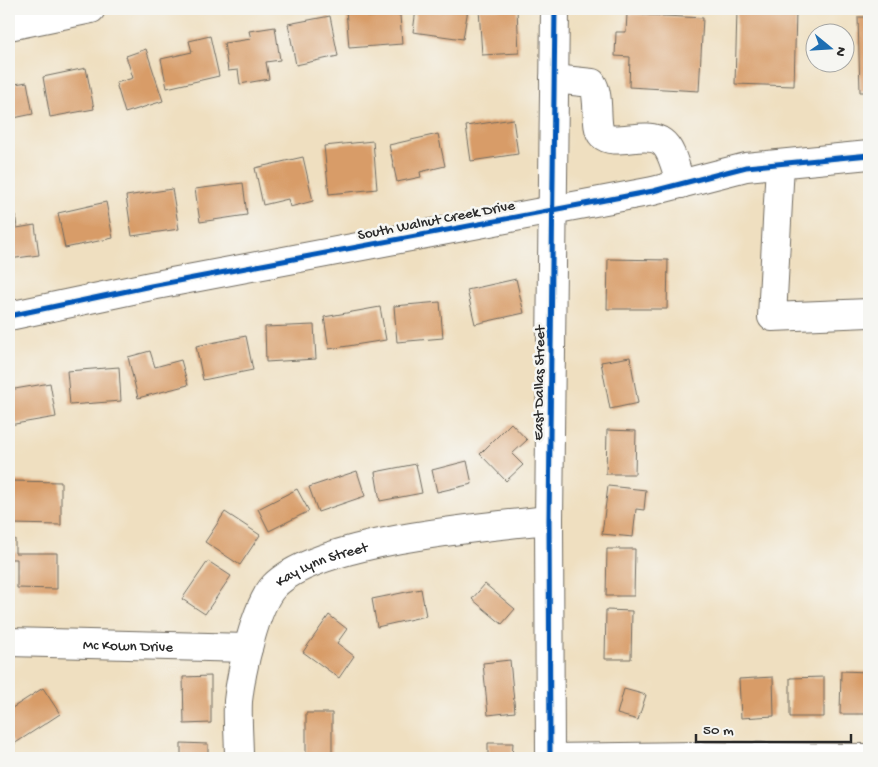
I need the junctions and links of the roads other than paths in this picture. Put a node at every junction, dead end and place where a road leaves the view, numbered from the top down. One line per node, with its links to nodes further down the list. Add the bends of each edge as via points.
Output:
1 (91, 9): 3 (street)
2 (555, 9): 4 (street, East Dallas Street)
3 (9, 26)
4 (554, 79): 7 (street, via 592,83 598,100 599,132 603,137 652,137 662,142); 8 (street, East Dallas Street)
5 (869, 154): 6 (street, South Walnut Creek Drive)
6 (780, 164): 7 (street, South Walnut Creek Drive, via 746,167); 9 (street, via 772,317)
7 (681, 184): 8 (street, South Walnut Creek Drive)
8 (553, 210): 10 (street, South Walnut Creek Drive); 11 (street, East Dallas Street)
9 (869, 313)
10 (9, 316)
11 (549, 520): 13 (street, Kay Lynn Street, via 413,537 332,556 292,572 273,587 261,609); 15 (street, East Dallas Street)
12 (9, 642): 13 (street, Mc Kown Drive)
13 (248, 648): 14 (street, Kay Lynn Street, via 238,701)
14 (239, 758)
15 (550, 758): 16 (street)
16 (864, 758)

